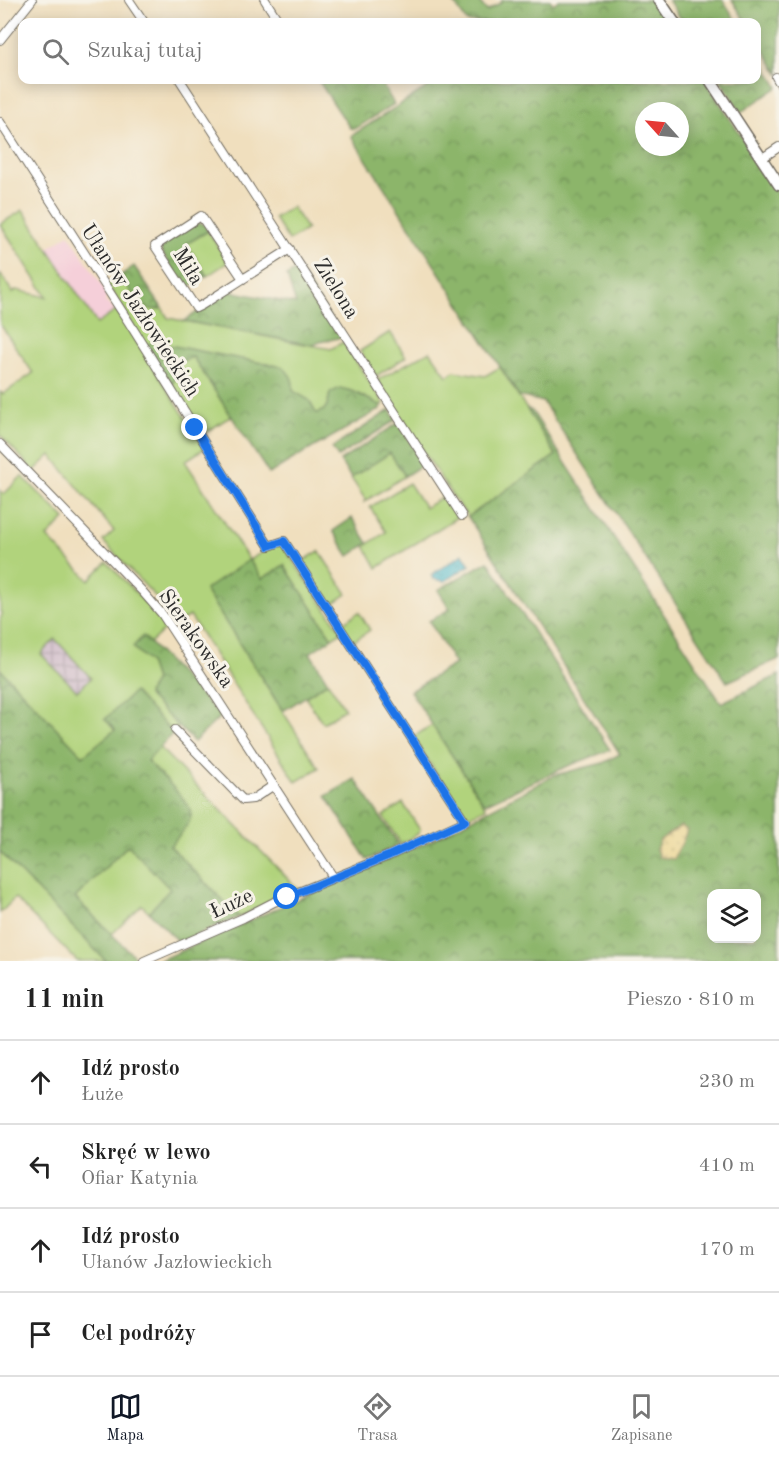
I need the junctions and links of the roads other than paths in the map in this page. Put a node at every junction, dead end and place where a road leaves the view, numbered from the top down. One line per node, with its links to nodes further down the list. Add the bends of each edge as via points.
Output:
1 (32, 0): 8 (street)
2 (129, 0): 5 (street)
3 (265, 0): 6 (street)
4 (659, 0): 7 (main road)
5 (141, 18)
6 (276, 18)
7 (671, 18)
8 (0, 40)
9 (183, 84): 15 (street, Zielona)
10 (713, 84): 13 (main road)
11 (0, 122): 21 (street, Ułanów Jazłowieckich, via 269,546 284,541)
12 (779, 147): 13 (street)
13 (762, 159): 14 (main road)
14 (779, 185)
15 (290, 249): 16 (street, Miła); 18 (street, Zielona)
16 (243, 279): 16 (street, Miła, via 196,308 155,246 201,216)
17 (0, 444): 20 (street, Sierakowska, via 162,614)
18 (462, 516)
19 (175, 730): 20 (street, via 243,800 253,799)
20 (274, 785): 22 (street, Sierakowska)
21 (465, 821): 22 (street, Łuże)
22 (333, 877): 23 (street, Łuże)
23 (144, 961)

